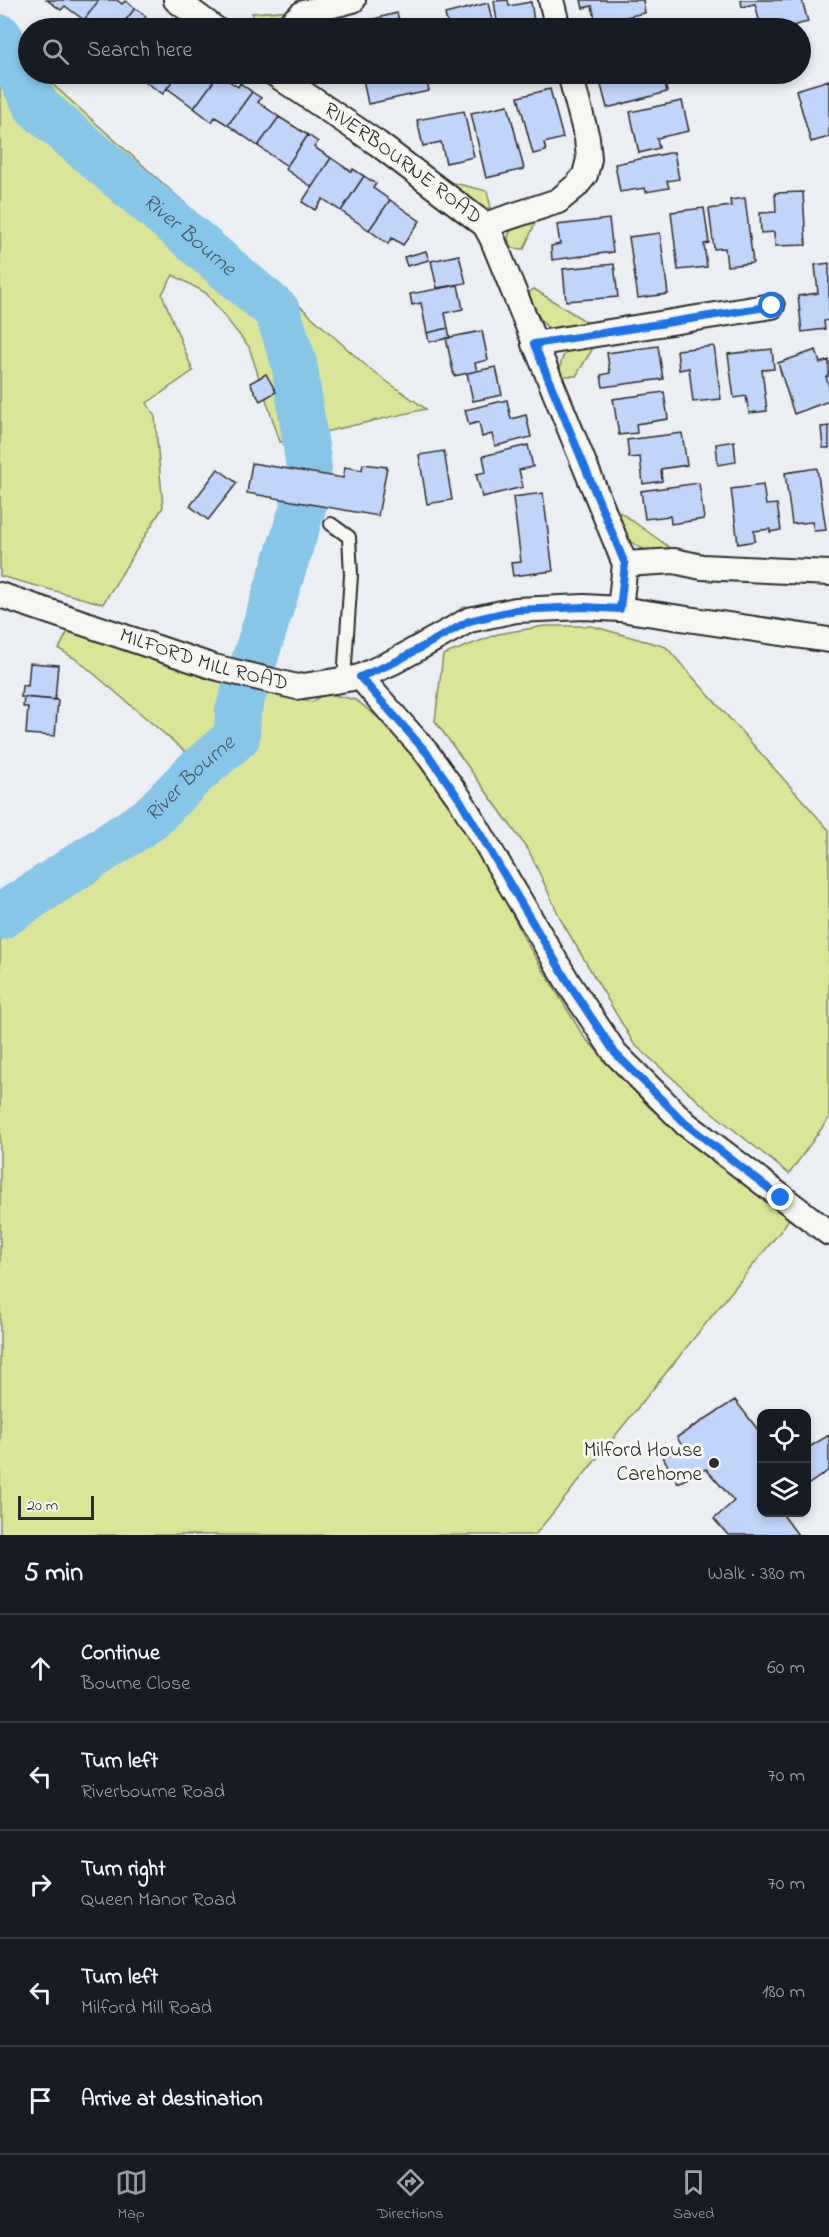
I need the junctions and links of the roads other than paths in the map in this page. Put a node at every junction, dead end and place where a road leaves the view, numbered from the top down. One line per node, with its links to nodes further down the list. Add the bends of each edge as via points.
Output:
1 (176, 0): 4 (street)
2 (353, 0): 5 (street)
3 (551, 0): 6 (street)
4 (200, 18)
5 (297, 18)
6 (556, 18)
7 (290, 84): 9 (street, RIVERBOURNE ROAD)
8 (573, 84): 9 (street, via 587,138 589,159 585,175 558,201)
9 (485, 225): 11 (street, RIVERBOURNE ROAD)
10 (772, 306): 11 (street)
11 (534, 344): 13 (street, RIVERBOURNE ROAD)
12 (331, 524): 18 (lane, via 349,537)
13 (625, 564): 14 (street, via 674,561 702,567); 16 (street, RIVERBOURNE ROAD)
14 (829, 573)
15 (0, 595): 18 (street, MILFORD MILL ROAD, via 214,667 297,687)
16 (620, 609): 17 (street, MILFORD MILL ROAD); 18 (street, MILFORD MILL ROAD, via 516,610 469,621 395,662)
17 (829, 640)
18 (352, 678): 19 (street, via 427,753 460,800 569,984 615,1053 686,1124)
19 (829, 1233)

